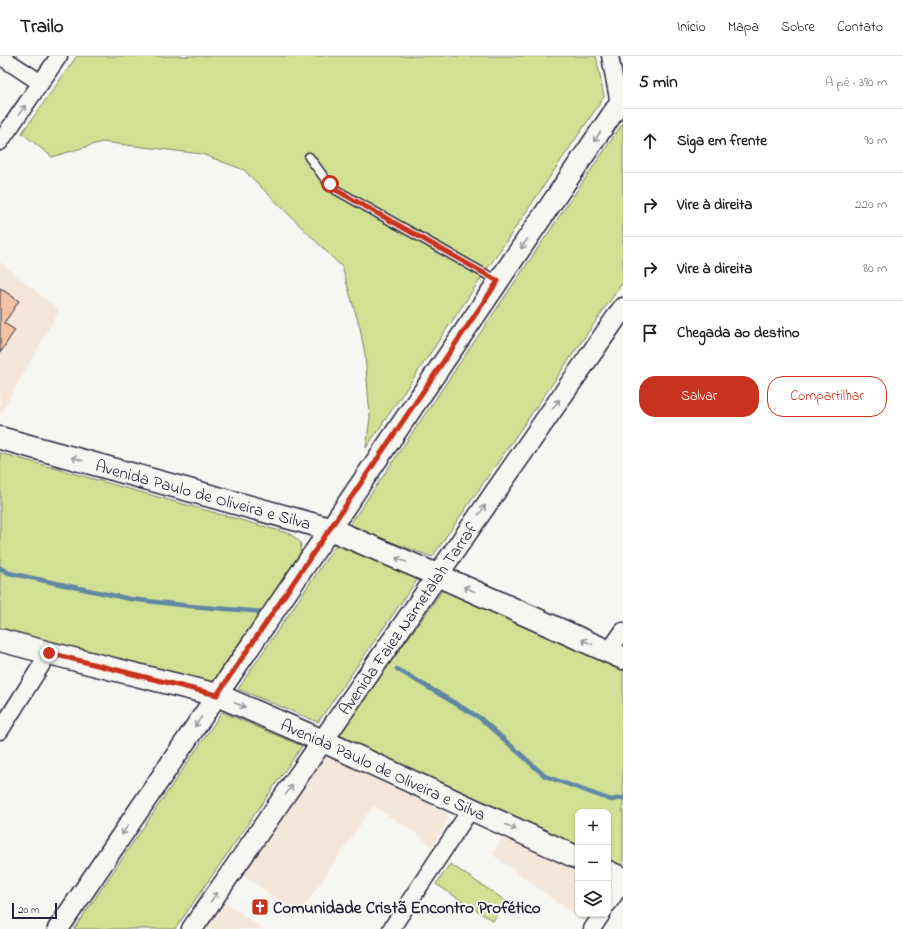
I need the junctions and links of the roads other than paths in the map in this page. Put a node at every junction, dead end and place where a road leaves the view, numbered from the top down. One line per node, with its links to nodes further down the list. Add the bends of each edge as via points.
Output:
1 (0, 56): 4 (street)
2 (59, 56): 4 (street)
3 (610, 56): 5 (street)
4 (40, 83): 6 (street, one-way to 4)
5 (621, 104): 8 (street, one-way to 8)
6 (0, 142)
7 (309, 157): 8 (lane, via 336,190)
8 (498, 281): 11 (street)
9 (623, 308): 12 (street, Avenida Faiez Nametalah Tarraf, one-way to 9)
10 (0, 438): 11 (main road, Avenida Paulo de Oliveira e Silva, one-way to 10)
11 (330, 529): 12 (main road, Avenida Paulo de Oliveira e Silva, one-way to 11); 17 (street)
12 (437, 575): 16 (main road, Avenida Paulo de Oliveira e Silva, one-way to 12); 19 (street, Avenida Faiez Nametalah Tarraf)
13 (623, 631): 16 (street)
14 (0, 640): 15 (main road, Avenida Paulo de Oliveira e Silva)
15 (49, 653): 17 (main road, Avenida Paulo de Oliveira e Silva); 18 (street)
16 (616, 655)
17 (217, 695): 19 (main road, Avenida Paulo de Oliveira e Silva, one-way to 19); 26 (street, one-way to 26)
18 (0, 731)
19 (322, 741): 20 (main road, Avenida Paulo de Oliveira e Silva); 27 (street, Avenida Faiez Nametalah Tarraf, one-way to 19)
20 (471, 809): 21 (main road, Avenida Paulo de Oliveira e Silva, one-way to 21); 28 (street)
21 (575, 857)
22 (611, 874): 23 (main road)
23 (623, 880): 24 (street)
24 (611, 899)
25 (600, 917): 29 (street)
26 (58, 929)
27 (192, 929)
28 (391, 929)
29 (592, 929)

